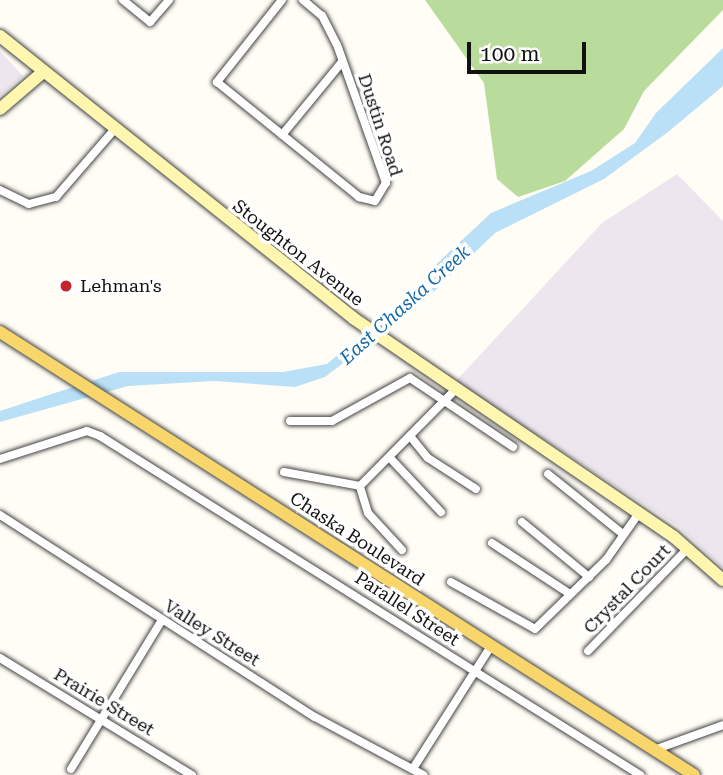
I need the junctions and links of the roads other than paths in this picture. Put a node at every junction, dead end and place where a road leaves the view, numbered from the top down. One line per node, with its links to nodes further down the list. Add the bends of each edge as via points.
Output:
1 (123, 0): 2 (street, via 150,22)
2 (169, 0)
3 (282, 0): 10 (street, via 217,82)
4 (303, 0): 6 (street, via 322,16)
5 (0, 36): 7 (street, Stoughton Avenue)
6 (342, 62): 10 (street); 10 (street, Dustin Road, via 386,183 382,196 366,201)
7 (43, 72): 8 (street); 9 (street, Stoughton Avenue)
8 (0, 109)
9 (114, 130): 11 (street, via 56,197 29,204); 13 (street, Stoughton Avenue, via 353,318)
10 (282, 135)
11 (0, 191)
12 (0, 332): 37 (main road, Chaska Boulevard)
13 (456, 389): 14 (street); 25 (street, Stoughton Avenue)
14 (447, 404): 15 (street, via 410,378 332,421); 16 (street); 17 (street)
15 (290, 421)
16 (410, 436): 19 (street); 23 (street, via 428,458)
17 (513, 447)
18 (0, 459): 40 (street, Parallel Street, via 87,430)
19 (391, 459): 22 (street); 24 (street)
20 (284, 472): 22 (street)
21 (548, 474): 28 (street)
22 (360, 486): 31 (street, via 362,503)
23 (476, 489)
24 (441, 512)
25 (639, 513): 28 (street); 30 (street, Stoughton Avenue)
26 (0, 515): 36 (street, Valley Street)
27 (522, 522): 32 (street)
28 (623, 534): 32 (street)
29 (492, 543): 35 (street)
30 (688, 548): 33 (street, Stoughton Avenue); 38 (street, Crystal Court)
31 (402, 550)
32 (589, 577): 35 (street)
33 (723, 580)
34 (451, 582): 35 (street, via 535,629)
35 (570, 594)
36 (162, 620): 41 (street); 44 (street, Valley Street, via 315,717)
37 (491, 646): 40 (street); 43 (main road, Chaska Boulevard)
38 (588, 651)
39 (0, 657): 41 (street, Prairie Street)
40 (475, 671): 44 (street); 48 (street, Parallel Street)
41 (99, 717): 45 (street); 46 (street, Prairie Street)
42 (723, 724): 43 (street)
43 (654, 750): 49 (main road, Chaska Boulevard)
44 (414, 767): 47 (street, Valley Street)
45 (71, 769)
46 (192, 775)
47 (423, 775)
48 (640, 775)
49 (694, 775)

